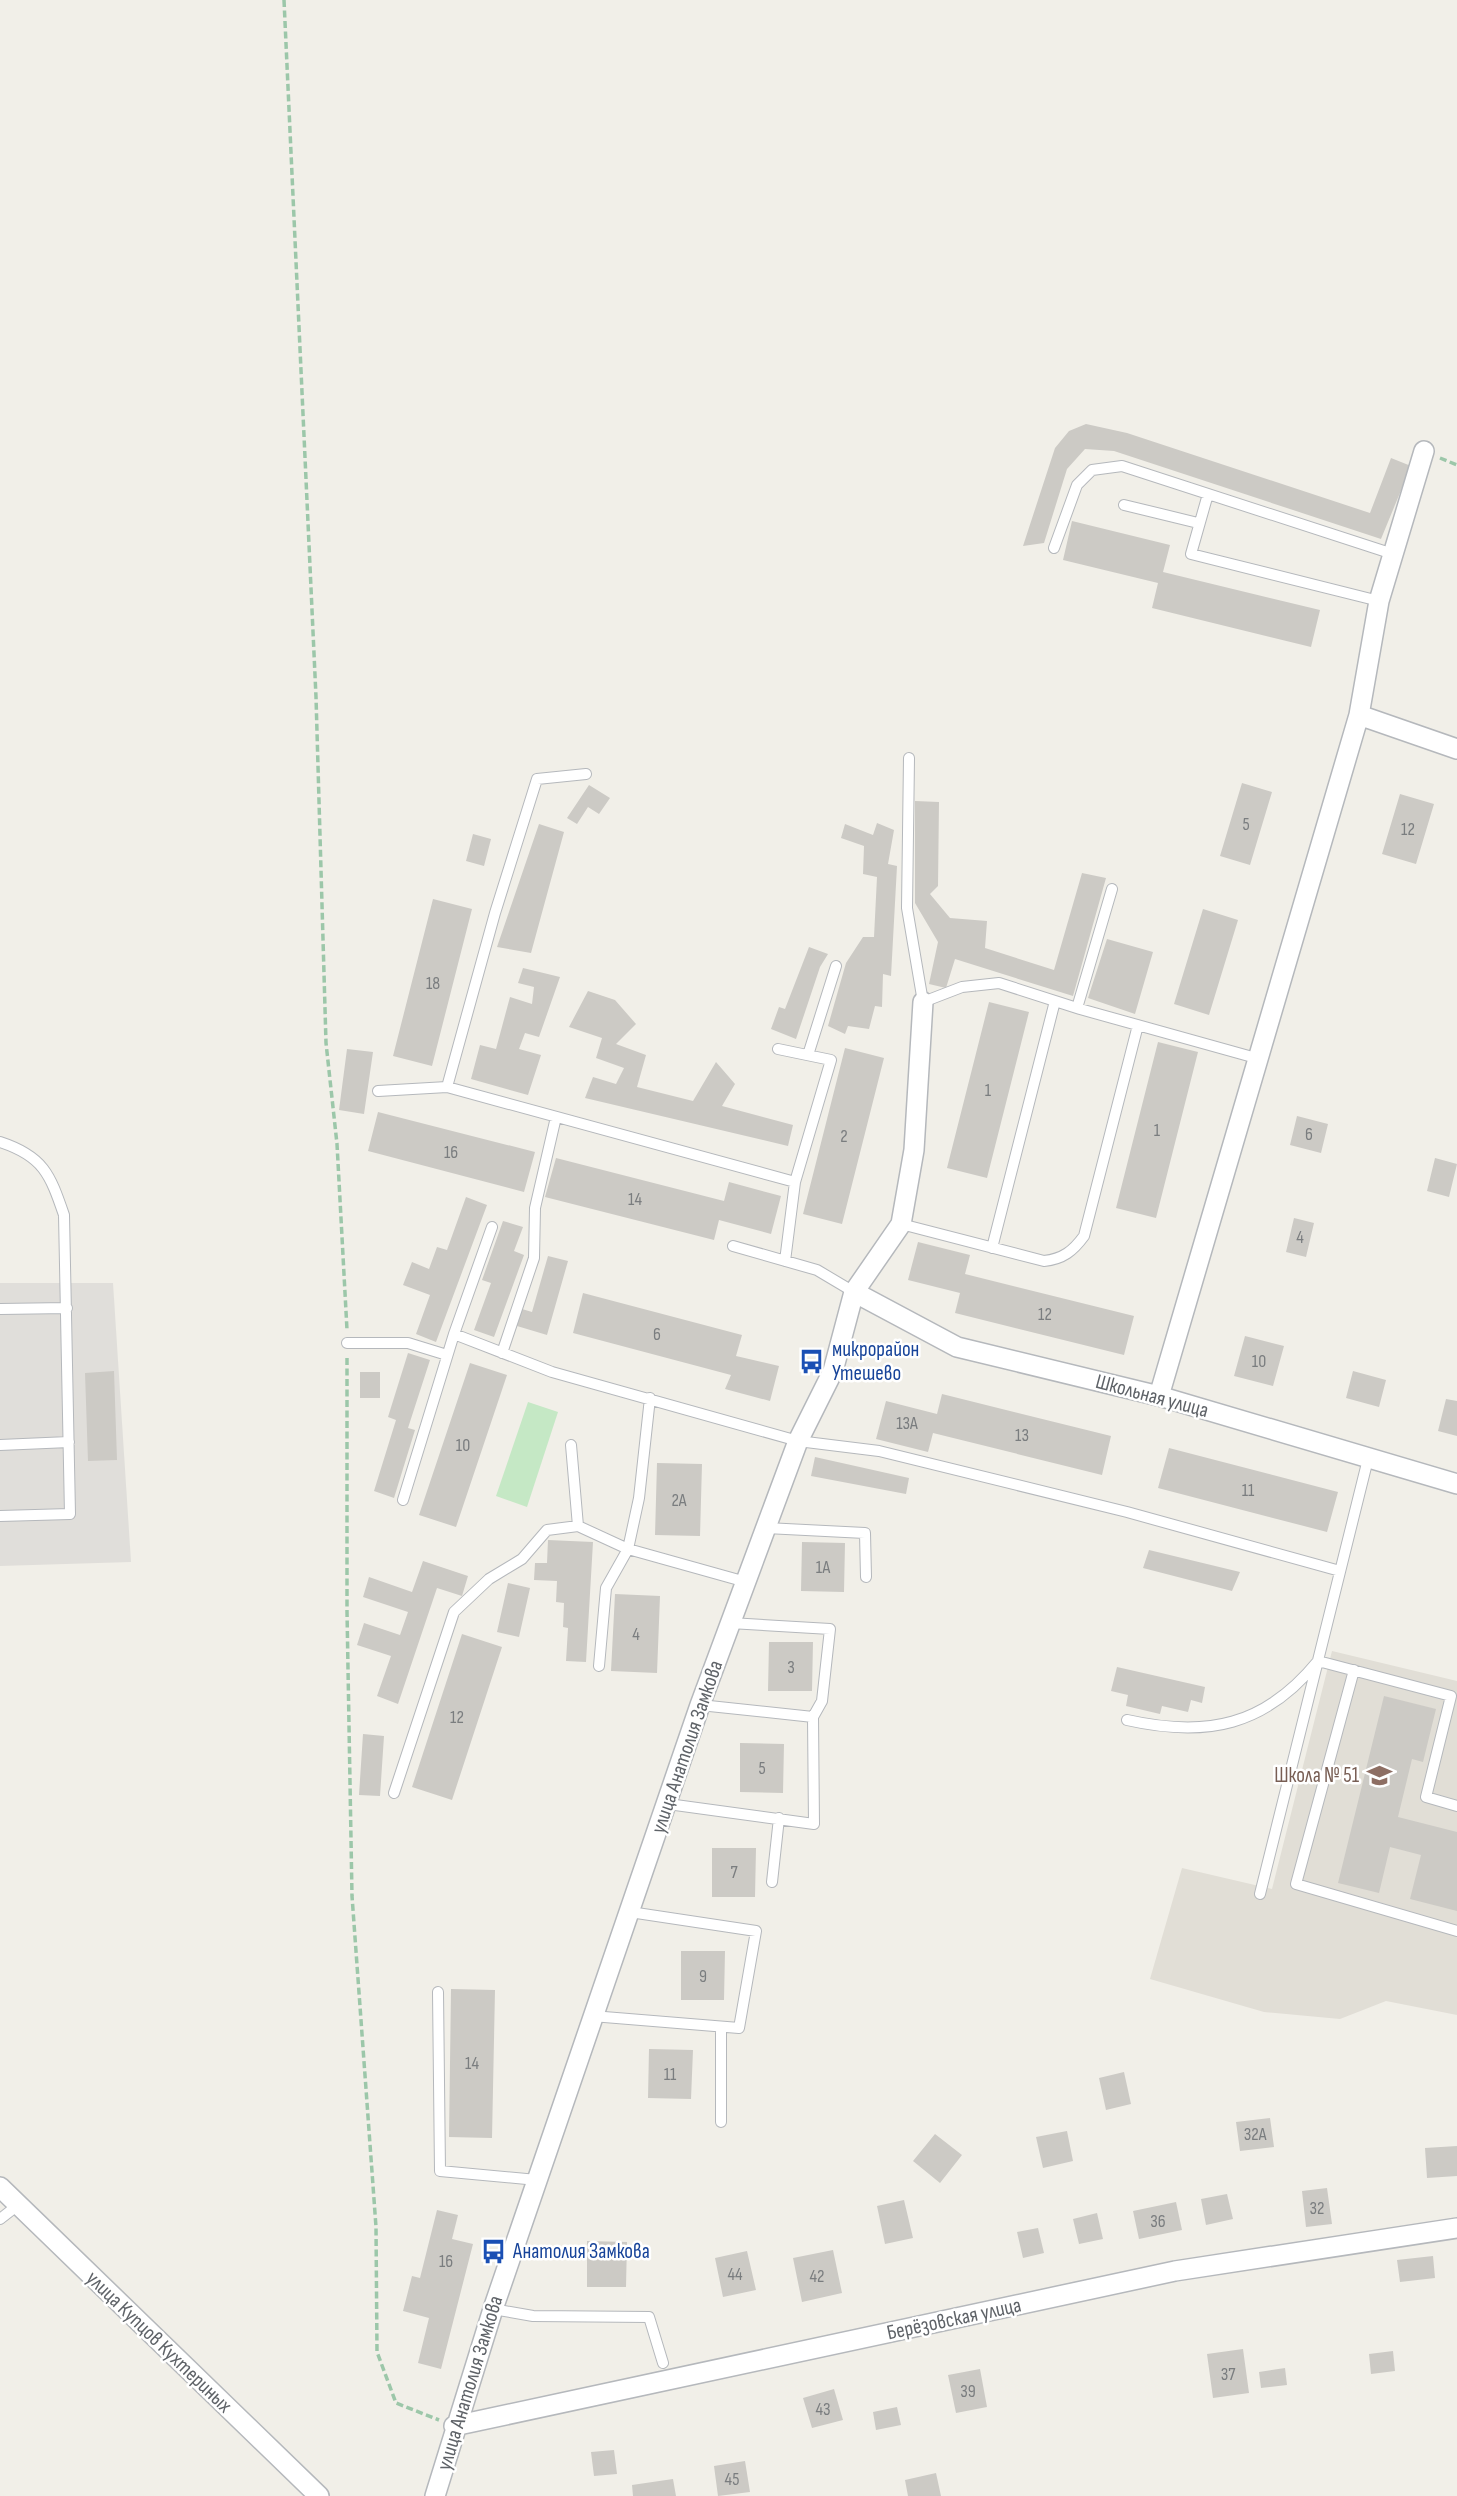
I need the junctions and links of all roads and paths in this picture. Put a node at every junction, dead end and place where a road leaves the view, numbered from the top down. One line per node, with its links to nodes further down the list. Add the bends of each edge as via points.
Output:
1 (284, 0): 36 (path, via 326,1043 337,1144)
2 (1424, 451): 7 (street)
3 (1208, 494): 5 (lane); 6 (lane, via 1122,466 1092,470 1077,485); 7 (lane)
4 (1124, 505): 5 (lane)
5 (1198, 523): 8 (lane, via 1191,554)
6 (1054, 548)
7 (1393, 554): 8 (street)
8 (1379, 601): 9 (street)
9 (1359, 715): 10 (street); 21 (street)
10 (1457, 749)
11 (909, 758): 16 (lane, via 907,908)
12 (586, 774): 22 (lane, via 537,779)
13 (1112, 889): 17 (lane)
14 (836, 966): 20 (lane)
15 (1055, 1001): 16 (lane, via 999,983 962,987); 17 (lane); 30 (lane)
16 (923, 1002): 27 (street, улица Анатолия Замкова, via 914,1150)
17 (1077, 1008): 18 (lane)
18 (1138, 1026): 21 (lane); 30 (lane, via 1084,1236 1058,1260)
19 (778, 1049): 20 (lane)
20 (808, 1055): 26 (lane, via 831,1060)
21 (1256, 1058): 39 (street)
22 (447, 1087): 23 (lane); 24 (lane)
23 (378, 1091)
24 (556, 1117): 26 (lane); 37 (lane, via 535,1208 534,1258)
25 (0, 1142): 33 (lane, via 24,1149 51,1176 64,1214)
26 (795, 1182): 31 (lane)
27 (901, 1224): 30 (lane); 32 (street, улица Анатолия Замкова)
28 (492, 1227): 35 (lane)
29 (733, 1246): 31 (lane)
30 (992, 1248)
31 (785, 1261): 32 (lane, via 817,1270)
32 (854, 1292): 39 (street, Школьная улица, via 957,1347); 41 (street, улица Анатолия Замкова, via 833,1371)
33 (67, 1308): 34 (lane); 42 (lane)
34 (0, 1310)
35 (454, 1334): 37 (lane); 38 (lane)
36 (347, 1343): 38 (lane, via 408,1343); 81 (path, via 352,1896 376,2213 377,2352 396,2403)
37 (502, 1353): 40 (lane)
38 (447, 1355): 47 (lane)
39 (1159, 1396): 45 (street, Школьная улица)
40 (650, 1398): 41 (lane); 51 (lane, via 639,1498)
41 (799, 1441): 50 (street, улица Анатолия Замкова); 52 (lane, via 892,1455 1127,1512)
42 (69, 1443): 43 (lane); 48 (lane, via 70,1514)
43 (0, 1445)
44 (571, 1445): 49 (lane)
45 (1368, 1459): 46 (street, Школьная улица); 52 (lane)
46 (1457, 1484)
47 (403, 1500)
48 (0, 1516)
49 (578, 1526): 51 (lane); 62 (lane, via 547,1530 522,1559 489,1579 454,1612)
50 (766, 1528): 53 (lane, via 865,1532); 54 (street, улица Анатолия Замкова)
51 (628, 1549): 54 (lane); 57 (lane, via 606,1588)
52 (1340, 1571): 56 (lane)
53 (866, 1577)
54 (746, 1582): 55 (street, улица Анатолия Замкова)
55 (730, 1623): 59 (street, улица Анатолия Замкова); 60 (lane, via 830,1629 822,1701)
56 (1318, 1661): 58 (lane); 61 (lane, via 1298,1685 1264,1710 1223,1726 1188,1729); 67 (lane)
57 (599, 1666)
58 (1354, 1670): 64 (lane, via 1451,1696 1426,1797); 69 (lane, via 1296,1884)
59 (700, 1705): 60 (lane); 63 (street, улица Анатолия Замкова)
60 (813, 1717): 65 (lane, via 814,1824)
61 (1127, 1720)
62 (394, 1793)
63 (668, 1804): 65 (lane); 68 (street, улица Анатолия Замкова)
64 (1457, 1806)
65 (779, 1818): 66 (lane)
66 (772, 1882)
67 (1260, 1895)
68 (630, 1912): 71 (street, улица Анатолия Замкова); 72 (lane, via 756,1931 739,2028)
69 (1457, 1931)
70 (438, 1992): 74 (lane, via 440,2171)
71 (592, 2017): 72 (lane); 74 (street, улица Анатолия Замкова)
72 (721, 2027): 73 (lane)
73 (721, 2122)
74 (537, 2180): 79 (street, улица Анатолия Замкова)
75 (0, 2187): 76 (street, улица Купцов Кухтериных)
76 (18, 2205): 77 (lane); 82 (street, улица Купцов Кухтериных)
77 (0, 2219)
78 (1457, 2228): 81 (street, Берёзовская улица, via 1175,2271)
79 (493, 2309): 80 (lane, via 533,2316 649,2317); 81 (street, улица Анатолия Замкова)
80 (663, 2363)
81 (454, 2426): 83 (street, улица Анатолия Замкова)
82 (318, 2496)
83 (435, 2496)

